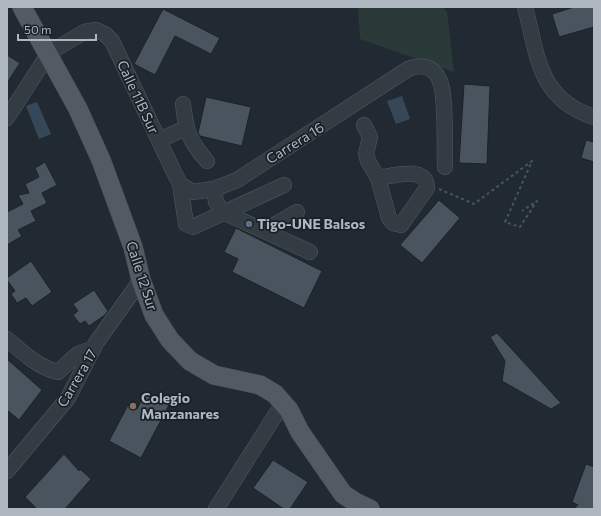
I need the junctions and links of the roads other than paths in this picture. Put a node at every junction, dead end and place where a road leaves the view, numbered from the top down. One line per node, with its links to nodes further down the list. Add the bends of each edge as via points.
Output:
1 (22, 7): 3 (main road, Calle 12 Sur)
2 (525, 7): 6 (street, via 543,75 553,92 567,105)
3 (49, 53): 7 (street); 9 (street, Calle 11B Sur, via 84,32 96,30 105,34 112,41); 20 (main road, Calle 12 Sur, via 101,160 133,247)
4 (183, 104): 8 (street)
5 (360, 116): 11 (street, Carrera 16, via 392,80 408,69 416,66 431,69 440,81); 12 (street, via 370,137 366,154 368,161); 15 (street, Carrera 16)
6 (594, 116)
7 (7, 118)
8 (186, 128): 9 (street); 10 (street, via 197,150)
9 (159, 140): 14 (street, Calle 11B Sur)
10 (207, 160)
11 (444, 166)
12 (378, 178): 12 (street, via 414,173 422,177 427,184 427,188 403,224 393,223 389,218)
13 (284, 185): 16 (street)
14 (186, 188): 15 (street, Carrera 16); 16 (street, Calle 11B Sur, via 183,208 186,224 189,226 197,226)
15 (214, 189): 16 (street, via 216,202)
16 (223, 212): 18 (street)
17 (297, 212): 18 (street)
18 (264, 231): 19 (street)
19 (310, 252)
20 (141, 280): 22 (street, Carrera 17); 23 (main road, Calle 12 Sur, via 154,315 170,340 190,361 214,375 260,384)
21 (7, 339): 22 (street, via 28,357 58,372 76,354 84,350)
22 (93, 350): 24 (street, Carrera 17, via 68,398)
23 (283, 403): 25 (street); 26 (main road, Calle 12 Sur, via 300,432 344,494)
24 (7, 471)
25 (216, 509)
26 (370, 509)

